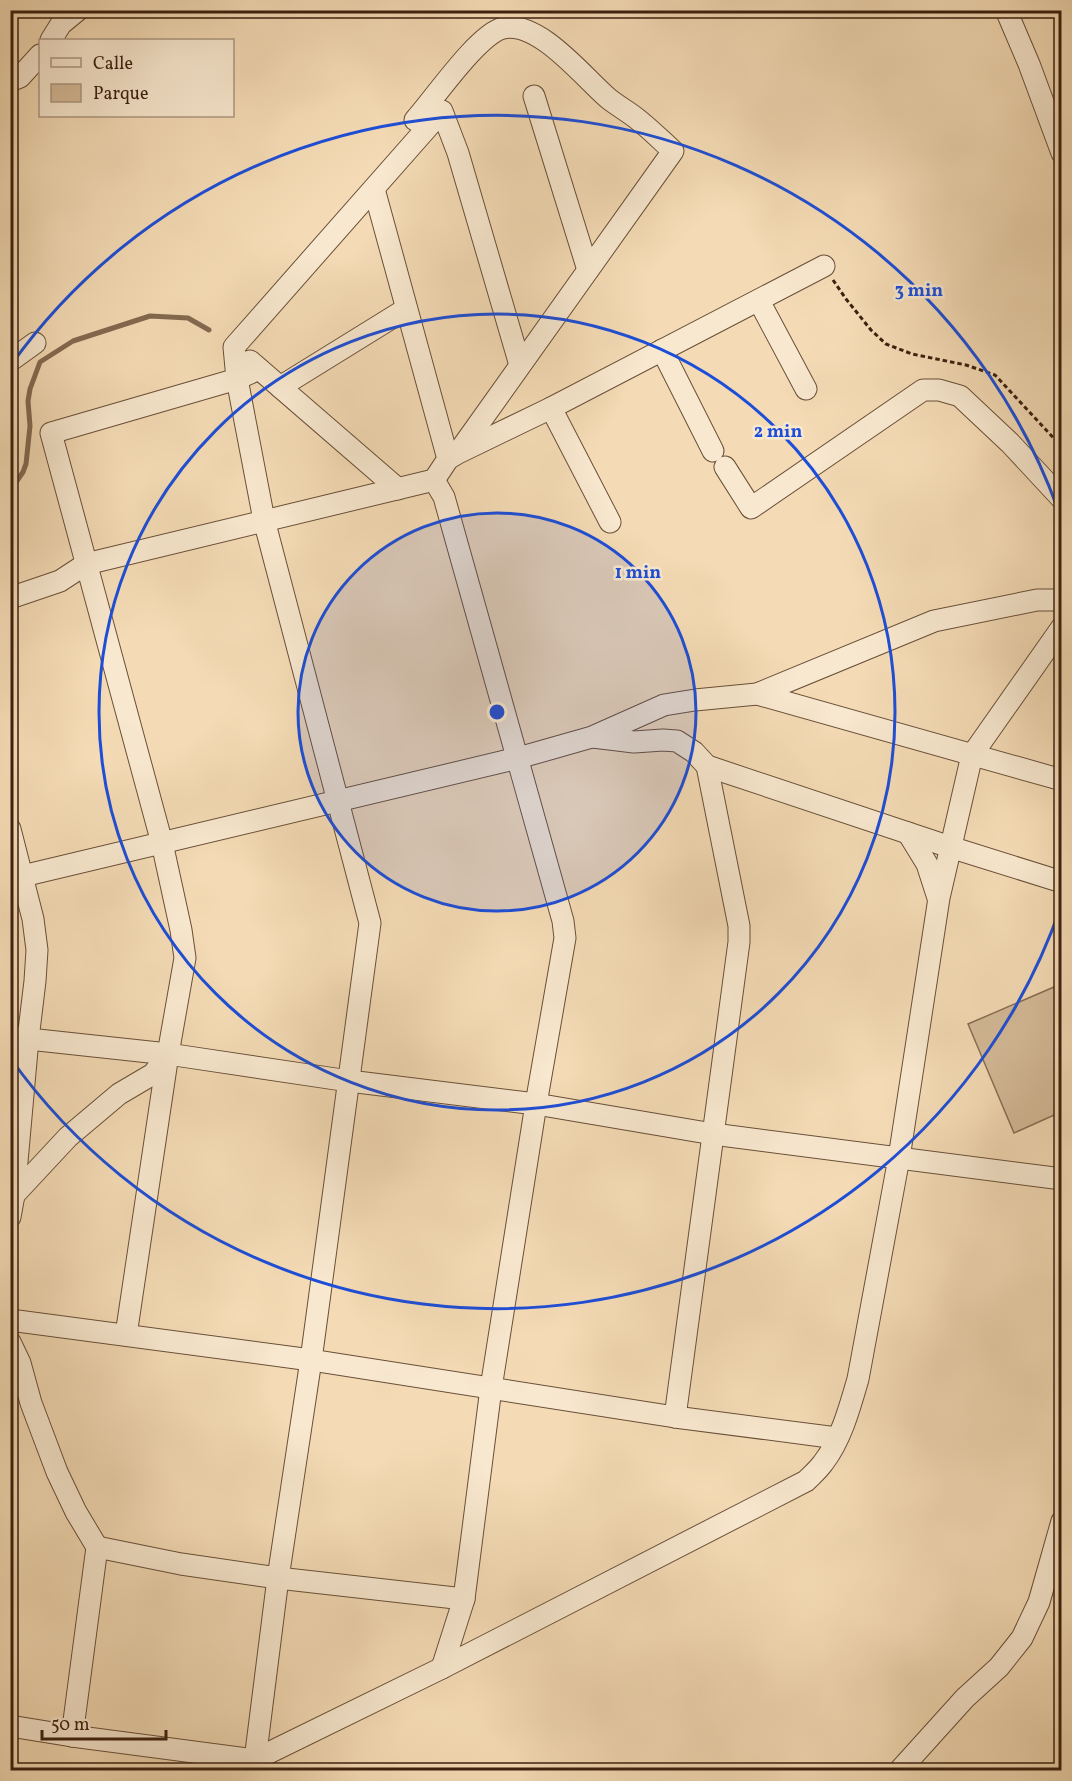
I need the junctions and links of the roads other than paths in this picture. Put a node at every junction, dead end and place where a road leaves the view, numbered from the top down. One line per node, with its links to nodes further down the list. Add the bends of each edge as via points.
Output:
1 (78, 10): 3 (street, via 61,24)
2 (1006, 10): 7 (street)
3 (52, 39)
4 (39, 56): 5 (street, via 20,77)
5 (10, 81)
6 (534, 96): 11 (street)
7 (1062, 153)
8 (374, 189): 13 (street); 15 (street); 18 (street, via 442,111)
9 (322, 226): 11 (street, via 478,44 503,28 513,28 542,39 673,151)
10 (824, 267): 12 (street)
11 (588, 270): 18 (street)
12 (759, 301): 16 (street); 22 (street)
13 (406, 309): 21 (street); 24 (street)
14 (35, 343): 17 (street)
15 (234, 347): 19 (street); 20 (street)
16 (662, 350): 23 (street); 27 (street, via 719,459 751,508 923,390 960,396)
17 (10, 361)
18 (520, 365): 24 (street)
19 (259, 369): 20 (street); 21 (street)
20 (237, 379): 28 (street); 30 (street, via 51,433)
21 (280, 387): 26 (street)
22 (806, 389)
23 (551, 408): 24 (street); 29 (street)
24 (453, 456): 25 (street)
25 (434, 480): 26 (street); 37 (street, via 444,497)
26 (398, 489): 28 (street)
27 (1062, 500)
28 (264, 520): 30 (street); 40 (street)
29 (610, 522)
30 (86, 564): 31 (street, via 60,581); 43 (street)
31 (10, 598)
32 (1062, 600): 34 (street, via 1037,600 934,621)
33 (1062, 627): 36 (street)
34 (757, 694): 35 (street, via 664,705); 36 (street)
35 (592, 737): 37 (street); 38 (street, via 634,742 677,741)
36 (972, 754): 39 (street); 44 (street)
37 (518, 758): 40 (street); 51 (street, via 565,938)
38 (707, 766): 42 (street); 52 (street, via 739,926)
39 (1062, 780)
40 (338, 801): 43 (street); 50 (street, via 370,923)
41 (10, 829): 45 (street)
42 (908, 833): 44 (street); 47 (street, via 927,864)
43 (162, 843): 45 (street); 49 (street, via 185,958)
44 (950, 847): 46 (street); 47 (street)
45 (17, 877): 48 (street, via 33,919 37,950 35,981)
46 (1062, 882)
47 (939, 898): 53 (street)
48 (19, 1038): 49 (street); 55 (street)
49 (168, 1054): 50 (street); 55 (street, via 153,1074 119,1094 68,1137); 58 (street)
50 (349, 1081): 51 (street); 60 (street)
51 (536, 1104): 52 (street); 61 (street)
52 (713, 1134): 53 (street); 62 (street)
53 (898, 1158): 54 (street); 63 (street, via 858,1379)
54 (1062, 1179)
55 (14, 1195): 56 (street)
56 (10, 1217)
57 (10, 1320): 58 (street)
58 (126, 1335): 60 (street)
59 (10, 1342): 65 (street, via 57,1472)
60 (311, 1360): 61 (street); 66 (street)
61 (491, 1388): 62 (street); 67 (street)
62 (675, 1417): 63 (street)
63 (837, 1438): 68 (street, via 823,1463 806,1481)
64 (1062, 1521): 73 (street, via 1039,1602 1022,1638)
65 (97, 1547): 66 (street); 70 (street)
66 (278, 1578): 67 (street); 71 (street)
67 (464, 1599): 68 (street)
68 (442, 1668): 71 (street)
69 (10, 1726): 70 (street)
70 (72, 1736): 71 (street)
71 (255, 1760): 72 (street)
72 (233, 1770)
73 (900, 1770)

